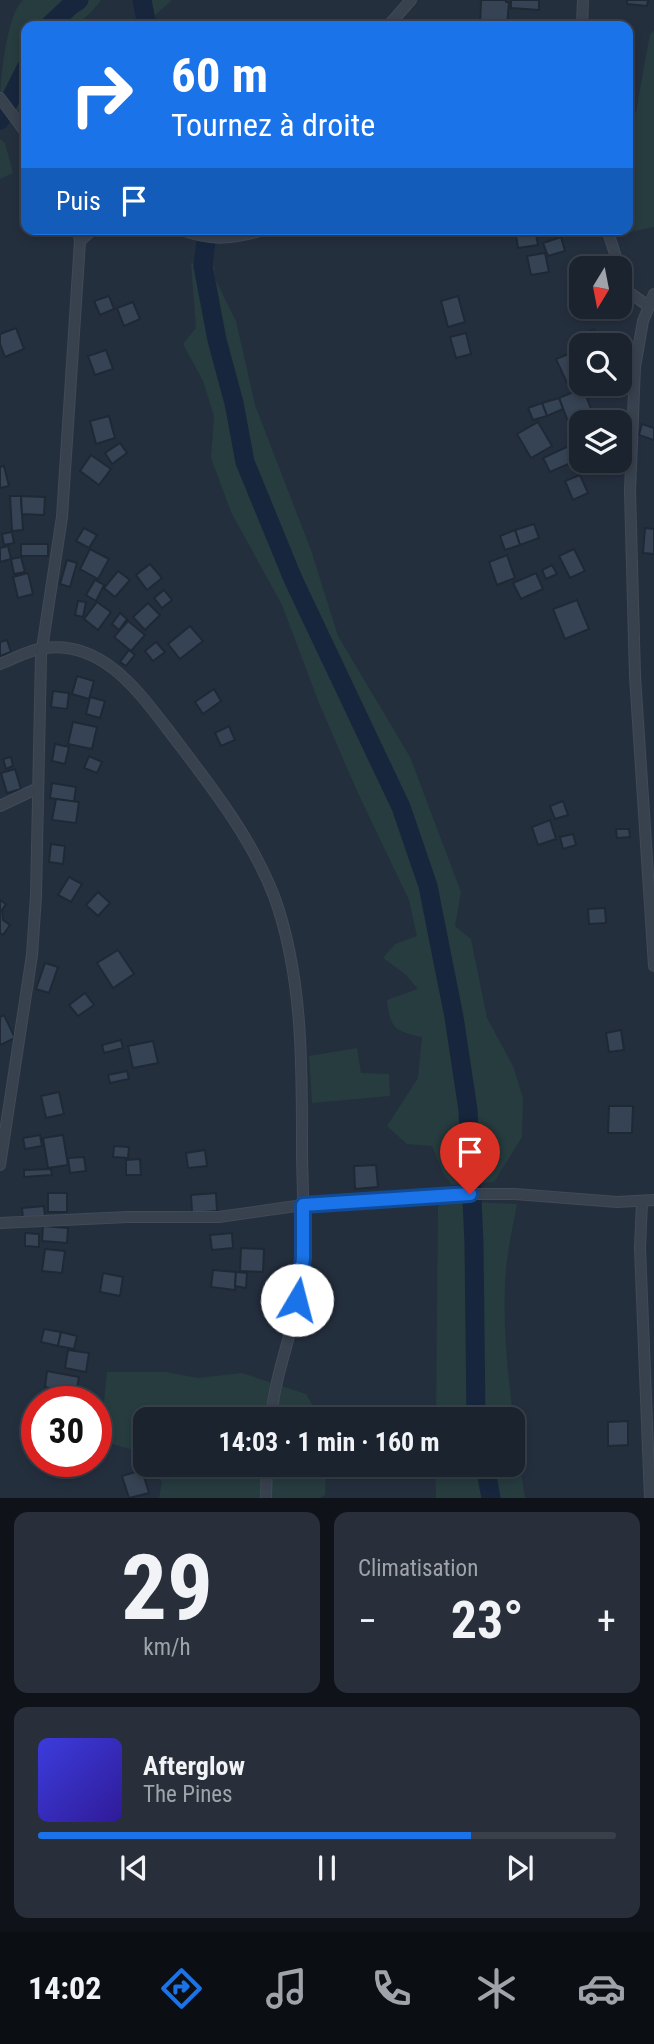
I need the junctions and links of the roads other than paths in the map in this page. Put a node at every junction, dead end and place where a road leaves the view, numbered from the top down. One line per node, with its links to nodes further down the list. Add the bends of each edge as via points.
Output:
1 (411, 0): 3 (street)
2 (583, 0): 4 (street)
3 (392, 21)
4 (582, 21)
5 (0, 98): 6 (street)
6 (21, 126)
7 (79, 235): 13 (street, via 62,517)
8 (194, 235): 9 (street, via 217,239)
9 (237, 235)
10 (609, 235): 12 (street, via 628,290)
11 (654, 294): 12 (street)
12 (647, 305): 17 (street, via 635,367 630,491 635,676)
13 (41, 648): 14 (street); 15 (street); 21 (street, via 84,652 122,675 220,798 253,852 274,897 298,1008)
14 (0, 664)
15 (38, 788): 16 (street); 18 (street, via 32,955)
16 (0, 806)
17 (654, 966)
18 (0, 1165)
19 (654, 1200): 20 (street)
20 (642, 1202): 21 (street, via 448,1194); 26 (street, via 639,1248)
21 (303, 1205): 22 (street, via 219,1217); 23 (street, via 302,1277)
22 (0, 1223)
23 (274, 1407)
24 (267, 1477): 25 (street)
25 (266, 1498)
26 (650, 1498)

